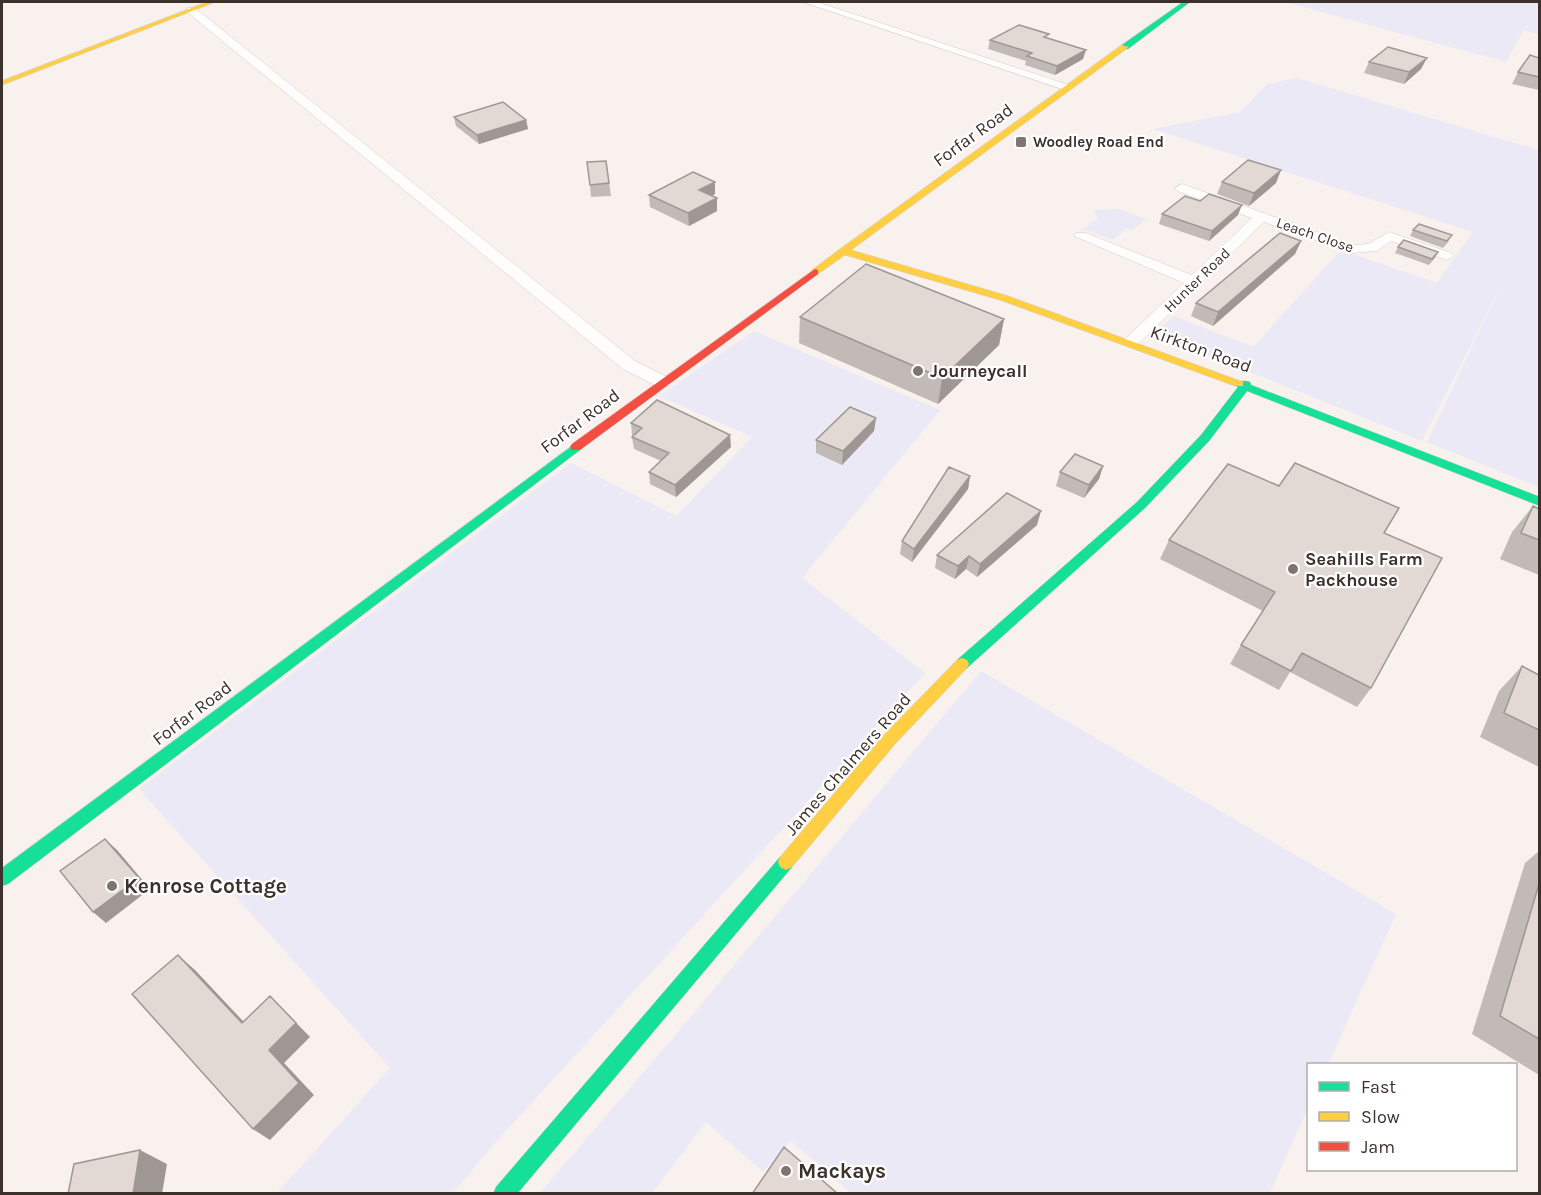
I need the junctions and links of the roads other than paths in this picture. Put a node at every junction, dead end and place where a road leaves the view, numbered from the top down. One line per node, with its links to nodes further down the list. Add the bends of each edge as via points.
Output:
1 (212, 2): 4 (street)
2 (808, 2): 6 (street)
3 (1187, 2): 6 (street, Forfar Road)
4 (191, 10): 5 (street); 14 (street, via 629,365)
5 (2, 83)
6 (1069, 87): 10 (street, Forfar Road)
7 (1182, 188): 8 (street, Leach Close)
8 (1262, 216): 11 (street, Leach Close, via 1352,249 1372,248 1389,236); 12 (street, Hunter Road)
9 (1081, 237): 12 (street)
10 (843, 251): 13 (street, Kirkton Road, via 1001,297); 14 (street, Forfar Road)
11 (1447, 256)
12 (1196, 282): 13 (street, Hunter Road)
13 (1131, 342): 15 (street, Kirkton Road)
14 (663, 382): 17 (street, Forfar Road)
15 (1246, 384): 16 (street, Kirkton Road); 18 (street, James Chalmers Road, via 1205,438 1141,505 961,665 890,739)
16 (1539, 502)
17 (2, 878)
18 (503, 1194)

